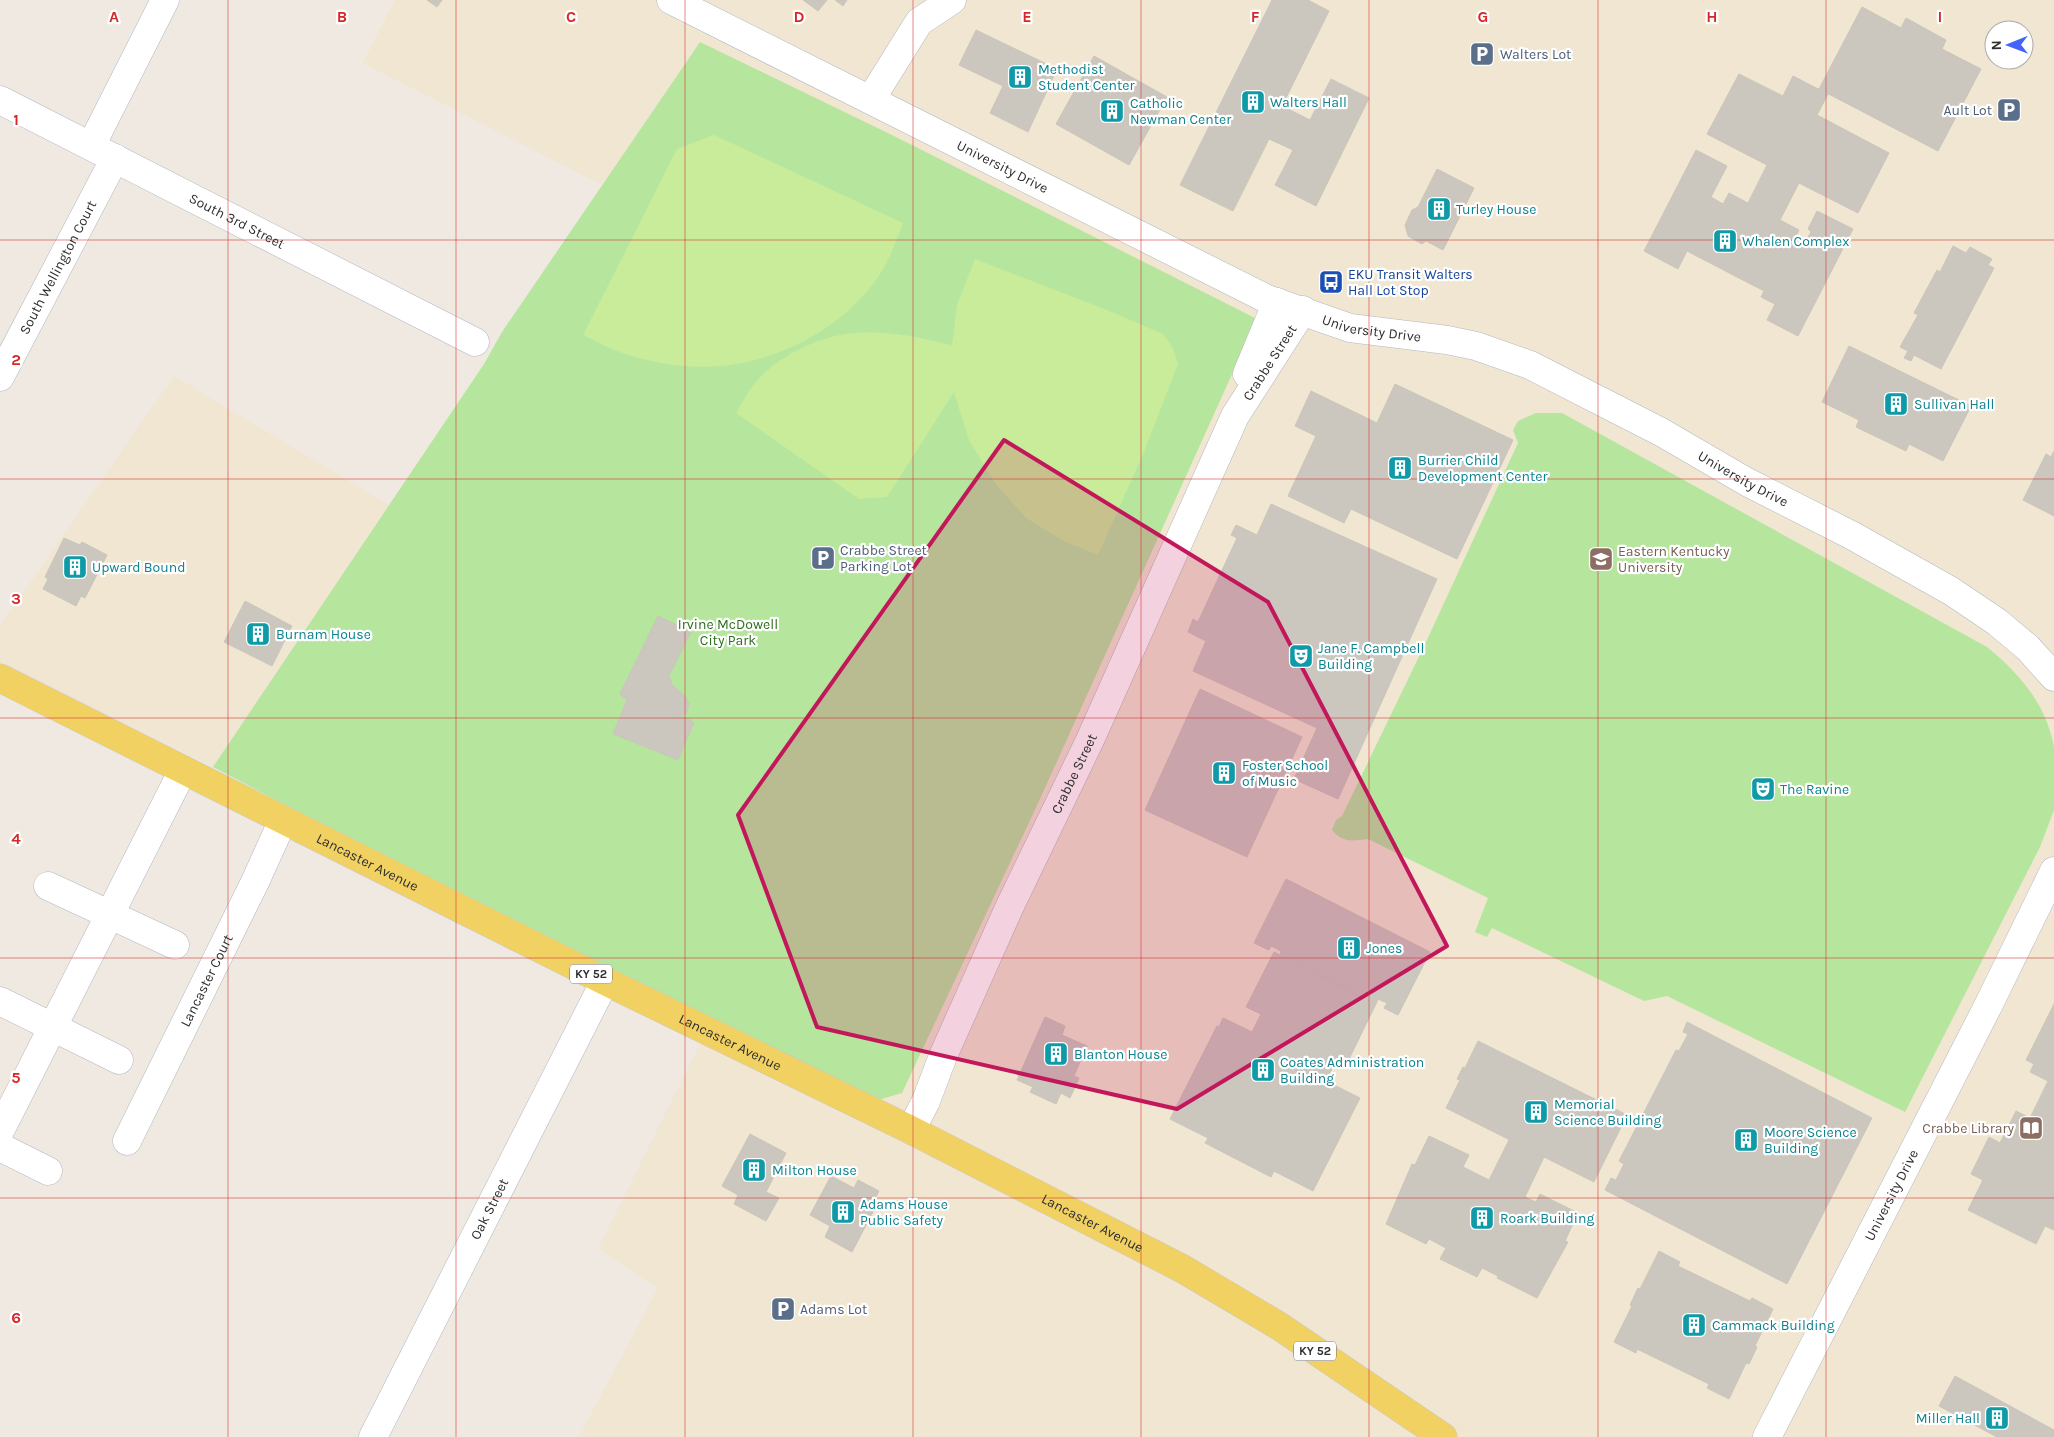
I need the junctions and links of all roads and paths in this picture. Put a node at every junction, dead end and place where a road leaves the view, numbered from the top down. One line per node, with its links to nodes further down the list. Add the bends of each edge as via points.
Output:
1 (165, 0): 6 (street, South Wellington Court)
2 (671, 0): 5 (street, University Drive)
3 (952, 0): 5 (street, via 919,22)
4 (0, 100): 6 (street, South 3rd Street)
5 (871, 100): 7 (street, University Drive)
6 (103, 152): 9 (street, South 3rd Street); 10 (street, South Wellington Court)
7 (1277, 302): 8 (street, University Drive); 11 (street, Crabbe Street, via 1242,387)
8 (1303, 310): 11 (street, Crabbe Street); 12 (street, University Drive, via 1350,328 1447,340 1476,346 1530,365 1661,432 1950,591 1997,622 2028,648)
9 (475, 342)
10 (0, 377)
11 (1235, 416): 24 (street, Crabbe Street)
12 (2054, 677)
13 (0, 678): 14 (main road, Lancaster Avenue / KY 52)
14 (183, 770): 15 (main road, Lancaster Avenue / KY 52); 18 (street)
15 (283, 820): 20 (main road, Lancaster Avenue / KY 52); 26 (street, Lancaster Court)
16 (2054, 871): 31 (street, University Drive)
17 (48, 886): 18 (street)
18 (110, 915): 19 (street); 22 (street)
19 (175, 945)
20 (605, 981): 24 (main road, Lancaster Avenue / KY 52); 29 (street, Oak Street)
21 (0, 1001): 22 (street)
22 (52, 1028): 23 (street); 25 (street)
23 (119, 1060)
24 (911, 1130): 30 (main road, Lancaster Avenue / KY 52, via 1183,1270 1279,1326)
25 (0, 1131)
26 (127, 1141)
27 (0, 1146): 28 (street)
28 (48, 1171)
29 (373, 1437)
30 (1443, 1437)
31 (1767, 1437)

